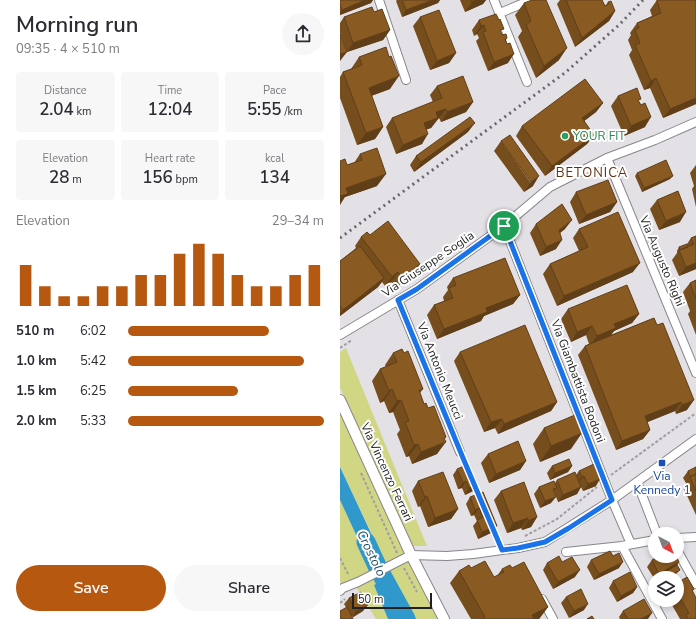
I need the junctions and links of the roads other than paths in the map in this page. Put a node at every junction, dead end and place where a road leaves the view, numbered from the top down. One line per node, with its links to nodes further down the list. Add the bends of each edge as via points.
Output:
1 (379, 0): 5 (street)
2 (494, 0): 4 (street)
3 (531, 0): 4 (street)
4 (500, 13): 6 (street)
5 (406, 80)
6 (527, 82)
7 (696, 122): 8 (street, Via Giuseppe Soglia)
8 (607, 158): 9 (street, Via Giuseppe Soglia, via 550,187); 12 (street, Via Augusto Righi)
9 (504, 226): 10 (street, Via Giuseppe Soglia); 17 (street, Via Giambattista Bodoni)
10 (398, 300): 11 (street, Via Giuseppe Soglia); 15 (street, Via Antonio Meucci)
11 (340, 335)
12 (696, 373)
13 (340, 400): 23 (street, Via Vincenzo Ferrari)
14 (696, 438): 16 (street)
15 (460, 452)
16 (638, 482): 17 (street); 18 (street)
17 (612, 500): 22 (street, Via Giambattista Bodoni); 23 (street, via 545,542 460,555)
18 (655, 527)
19 (684, 538): 20 (street)
20 (696, 538)
21 (648, 541): 22 (street)
22 (626, 545): 24 (street); 31 (street, Via Giambattista Bodoni)
23 (409, 552): 27 (street, via 401,561); 29 (street, Via Vincenzo Ferrari)
24 (566, 552)
25 (684, 563): 26 (street)
26 (696, 584)
27 (341, 587)
28 (538, 592): 30 (street)
29 (444, 619)
30 (553, 619)
31 (662, 619)

